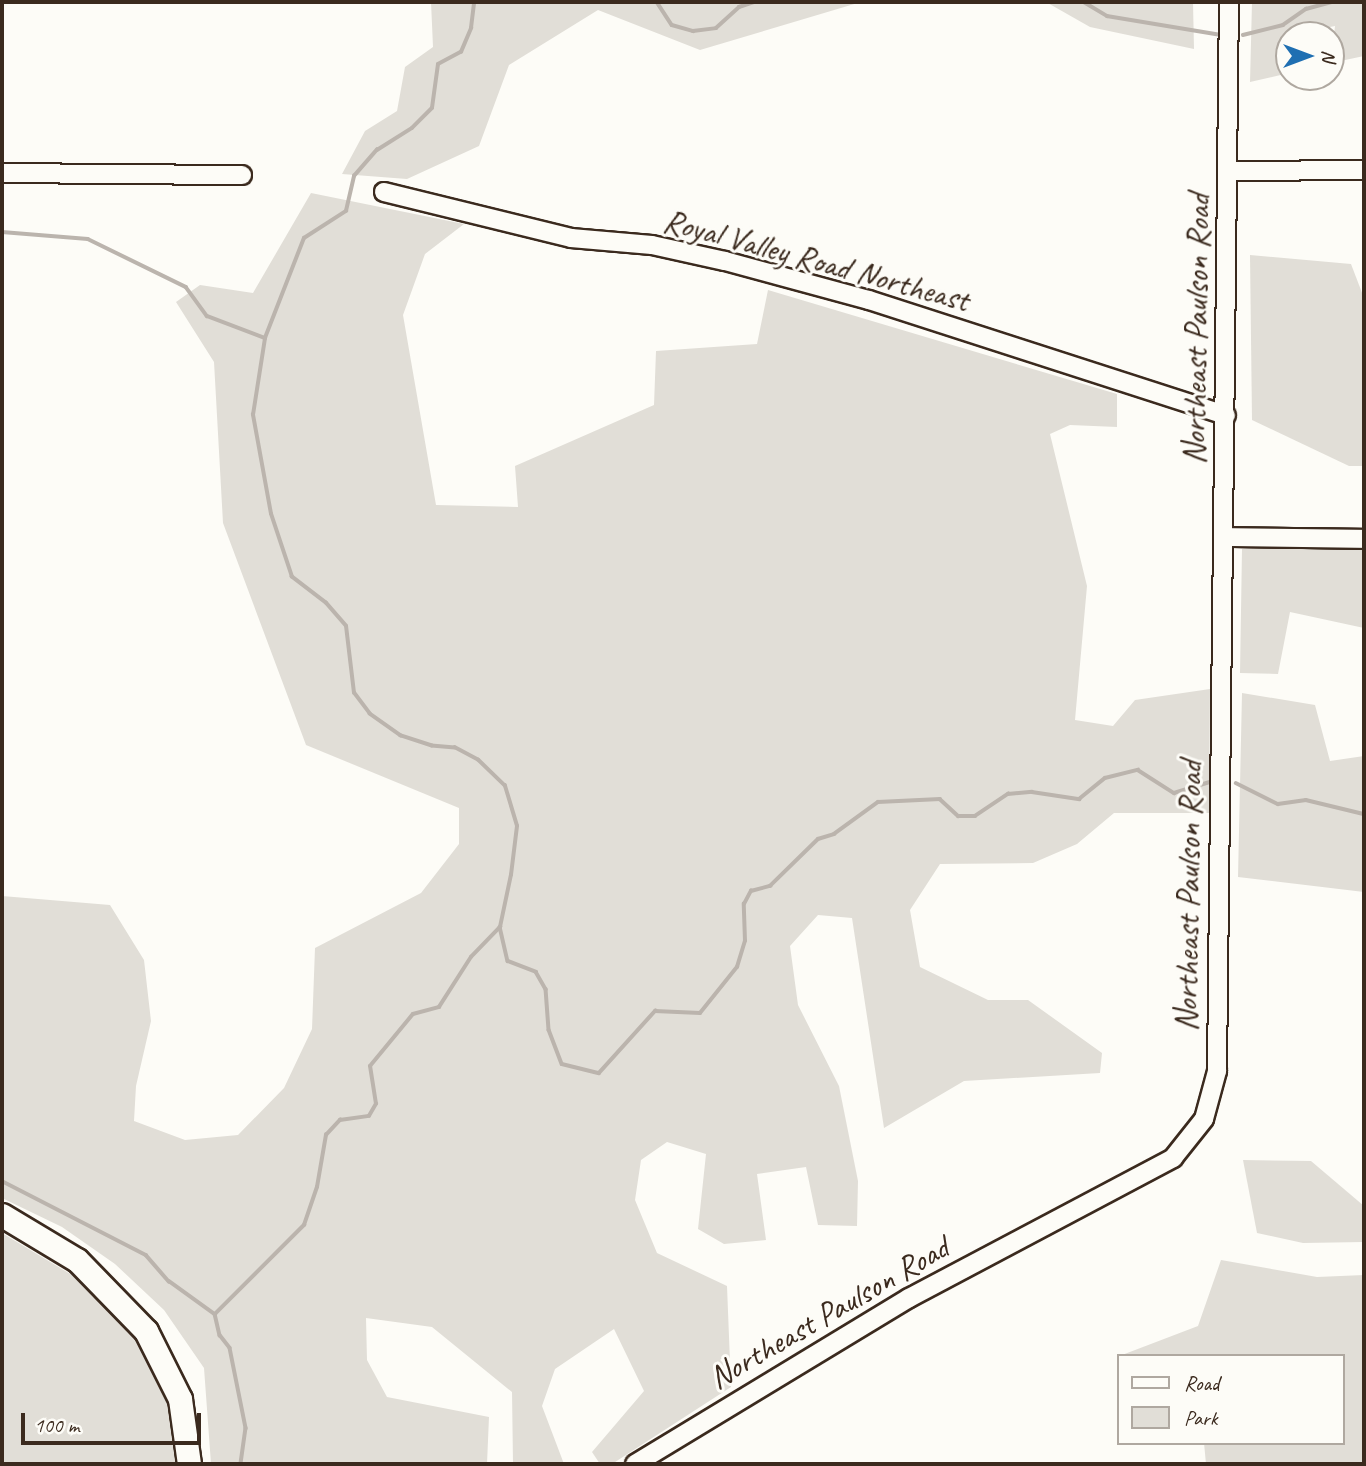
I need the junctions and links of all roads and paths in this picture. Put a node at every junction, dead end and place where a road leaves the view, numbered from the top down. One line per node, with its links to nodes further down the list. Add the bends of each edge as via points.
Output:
1 (1229, 2): 3 (street, Northeast Paulson Road)
2 (1364, 170): 3 (street)
3 (1229, 171): 7 (street, Northeast Paulson Road)
4 (2, 173): 5 (street)
5 (242, 175)
6 (384, 192): 7 (street, Royal Valley Road Northeast, via 571,238 652,246 725,261 869,300)
7 (1226, 415): 8 (street, Northeast Paulson Road)
8 (1224, 537): 9 (street); 12 (street, Northeast Paulson Road, via 1217,1071 1197,1130 1173,1158 909,1298)
9 (1364, 539)
10 (2, 1215): 11 (main road, via 77,1259 146,1331 180,1399)
11 (189, 1464)
12 (635, 1464)

